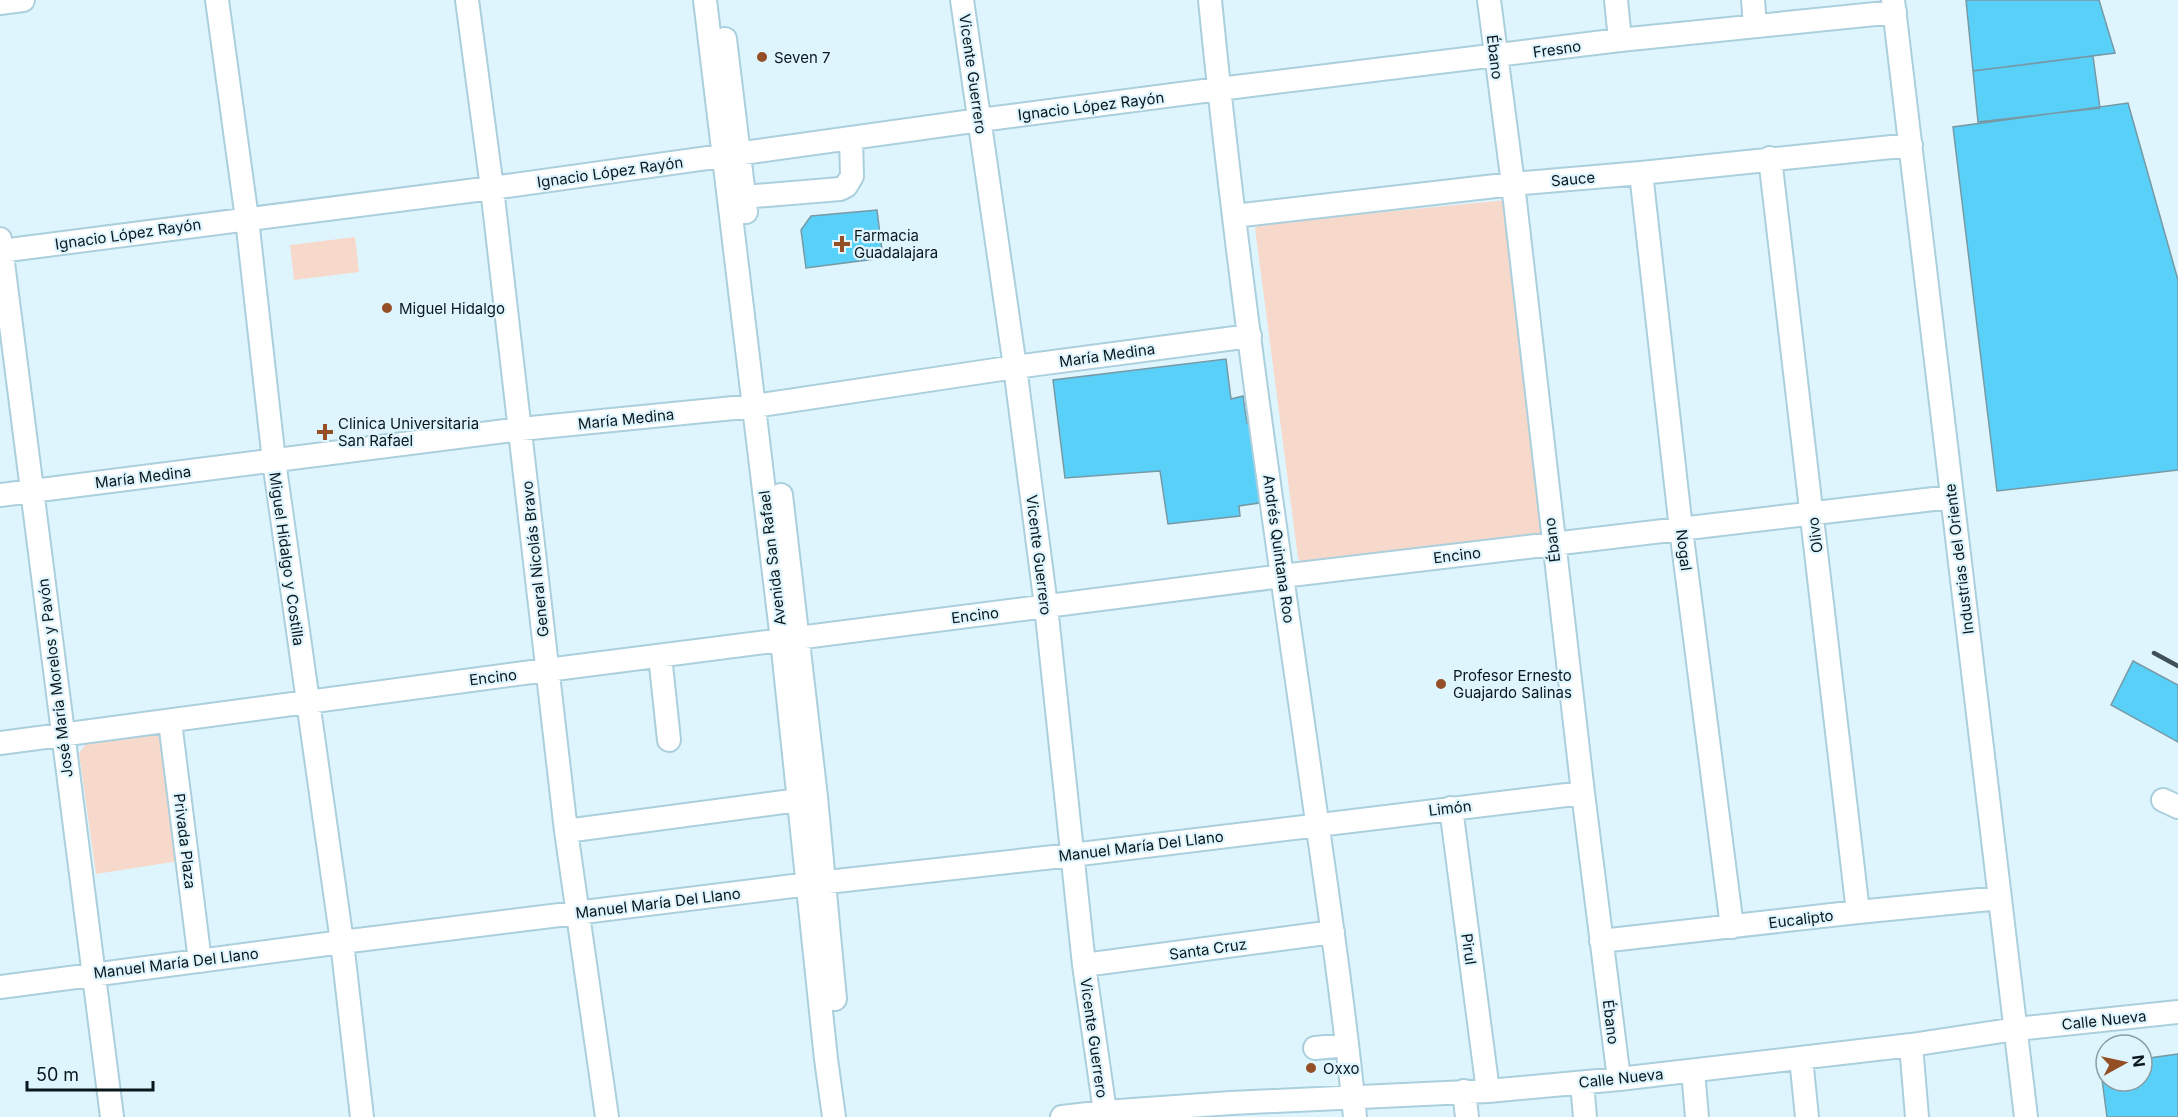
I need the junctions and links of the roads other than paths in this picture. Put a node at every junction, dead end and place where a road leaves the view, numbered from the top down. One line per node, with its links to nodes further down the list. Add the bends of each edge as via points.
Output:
1 (23, 0): 11 (street)
2 (217, 0): 27 (street, Miguel Hidalgo y Costilla)
3 (467, 0): 24 (street, General Nicolás Bravo)
4 (705, 0): 20 (street, Avenida San Rafael)
5 (720, 0): 20 (street, Avenida San Rafael)
6 (962, 0): 17 (street, Vicente Guerrero)
7 (1210, 0): 16 (street, Andrés Quintana Roo)
8 (1489, 0): 15 (street, Ébano)
9 (1616, 0): 14 (street)
10 (1753, 0): 13 (street)
11 (0, 3)
12 (1894, 6): 13 (street, Fresno); 19 (street, Industrias del Oriente)
13 (1755, 26): 14 (street, Fresno)
14 (1620, 40): 15 (street, Fresno)
15 (1495, 57): 16 (street, Fresno); 23 (street, Ébano)
16 (1219, 89): 17 (street, Ignacio López Rayón); 26 (street, Andrés Quintana Roo)
17 (980, 120): 18 (street, Ignacio López Rayón); 30 (street, Vicente Guerrero)
18 (851, 138): 20 (street, Ignacio López Rayón); 25 (street, via 852,176 846,186)
19 (1911, 145): 21 (street, Sauce); 36 (street, Industrias del Oriente)
20 (731, 155): 24 (street, Ignacio López Rayón); 25 (street, Avenida San Rafael)
21 (1770, 158): 22 (street, Sauce); 37 (street, Olivo)
22 (1641, 173): 23 (street, Sauce); 38 (street, Nogal)
23 (1513, 184): 26 (street, Sauce); 39 (street, Ébano)
24 (492, 188): 27 (street, Ignacio López Rayón); 32 (street, General Nicolás Bravo)
25 (736, 197): 31 (street, Avenida San Rafael)
26 (1234, 216): 29 (street, Andrés Quintana Roo)
27 (247, 219): 28 (street, Ignacio López Rayón); 33 (street, Miguel Hidalgo y Costilla)
28 (0, 247): 34 (street, José María Morelos y Pavón)
29 (1250, 336): 30 (street, María Medina); 40 (street, Andrés Quintana Roo)
30 (1015, 367): 31 (street, María Medina); 41 (street, Vicente Guerrero)
31 (762, 405): 32 (street, María Medina); 42 (street, Avenida San Rafael)
32 (521, 429): 33 (street, María Medina); 44 (street, General Nicolás Bravo)
33 (274, 461): 34 (street, María Medina); 45 (street, Miguel Hidalgo y Costilla)
34 (33, 490): 35 (street, María Medina); 47 (street, José María Morelos y Pavón)
35 (0, 495)
36 (1951, 497): 37 (street, Encino); 57 (street, Industrias del Oriente)
37 (1812, 513): 38 (street, Encino); 58 (street, Olivo)
38 (1682, 529): 39 (street, Encino); 60 (street, Nogal)
39 (1553, 544): 40 (street, Encino); 50 (street, Ébano)
40 (1282, 576): 41 (street, Encino); 53 (street, Andrés Quintana Roo)
41 (1046, 606): 42 (street, Encino); 55 (street, Vicente Guerrero)
42 (790, 639): 43 (street, Encino); 51 (street, Avenida San Rafael)
43 (660, 656): 44 (street, Encino); 48 (street)
44 (547, 670): 45 (street, Encino); 54 (street, General Nicolás Bravo)
45 (307, 702): 46 (street, Encino); 62 (street, Miguel Hidalgo y Costilla)
46 (170, 722): 47 (street, Encino); 64 (street, Privada Plaza)
47 (62, 736): 49 (street, Encino); 66 (street, José María Morelos y Pavón)
48 (669, 740)
49 (0, 743)
50 (1582, 793): 52 (street, Limón); 63 (street, Ébano)
51 (808, 799): 54 (street); 56 (street, Avenida San Rafael)
52 (1450, 808): 53 (street, Limón); 77 (street, Pirul)
53 (1317, 824): 55 (street, Manuel María Del Llano); 61 (street, Andrés Quintana Roo)
54 (566, 831): 59 (street, General Nicolás Bravo)
55 (1072, 855): 56 (street, Manuel María Del Llano); 65 (street, Vicente Guerrero)
56 (817, 883): 59 (street, Manuel María Del Llano); 85 (street, Avenida San Rafael, via 826,1059); 86 (street, Avenida San Rafael)
57 (2000, 898): 58 (street, Eucalipto); 69 (street, Industrias del Oriente)
58 (1857, 912): 60 (street, Eucalipto)
59 (578, 914): 62 (street, Manuel María Del Llano); 84 (street, General Nicolás Bravo)
60 (1732, 927): 63 (street, Eucalipto)
61 (1333, 932): 65 (street, Santa Cruz); 70 (street, Andrés Quintana Roo)
62 (342, 942): 64 (street, Manuel María Del Llano); 83 (street, Miguel Hidalgo y Costilla)
63 (1601, 942): 75 (street, Ébano)
64 (200, 961): 66 (street, Manuel María Del Llano)
65 (1084, 965): 81 (street, Vicente Guerrero)
66 (93, 974): 67 (street, Manuel María Del Llano); 82 (street, José María Morelos y Pavón)
67 (0, 987)
68 (2178, 1012): 69 (street, Calle Nueva)
69 (2016, 1029): 71 (street, Calle Nueva); 93 (street, Industrias del Oriente)
70 (1347, 1045): 72 (street); 79 (street, Andrés Quintana Roo)
71 (1911, 1045): 73 (street, Calle Nueva); 92 (street)
72 (1315, 1048)
73 (1801, 1058): 74 (street, Calle Nueva); 91 (street)
74 (1693, 1071): 75 (street, Calle Nueva); 90 (street)
75 (1619, 1079): 76 (street, Calle Nueva)
76 (1582, 1083): 77 (street, Calle Nueva); 89 (street)
77 (1488, 1090): 78 (street, Calle Nueva)
78 (1464, 1091): 79 (street, Calle Nueva); 88 (street)
79 (1354, 1107): 80 (street, Calle Nueva)
80 (1232, 1110): 81 (street, Calle Nueva)
81 (1105, 1112): 87 (street, Calle Nueva)
82 (112, 1117)
83 (362, 1117)
84 (607, 1117)
85 (834, 1117)
86 (846, 1117)
87 (1062, 1117)
88 (1467, 1117)
89 (1585, 1117)
90 (1697, 1117)
91 (1807, 1117)
92 (1917, 1117)
93 (2026, 1117)

